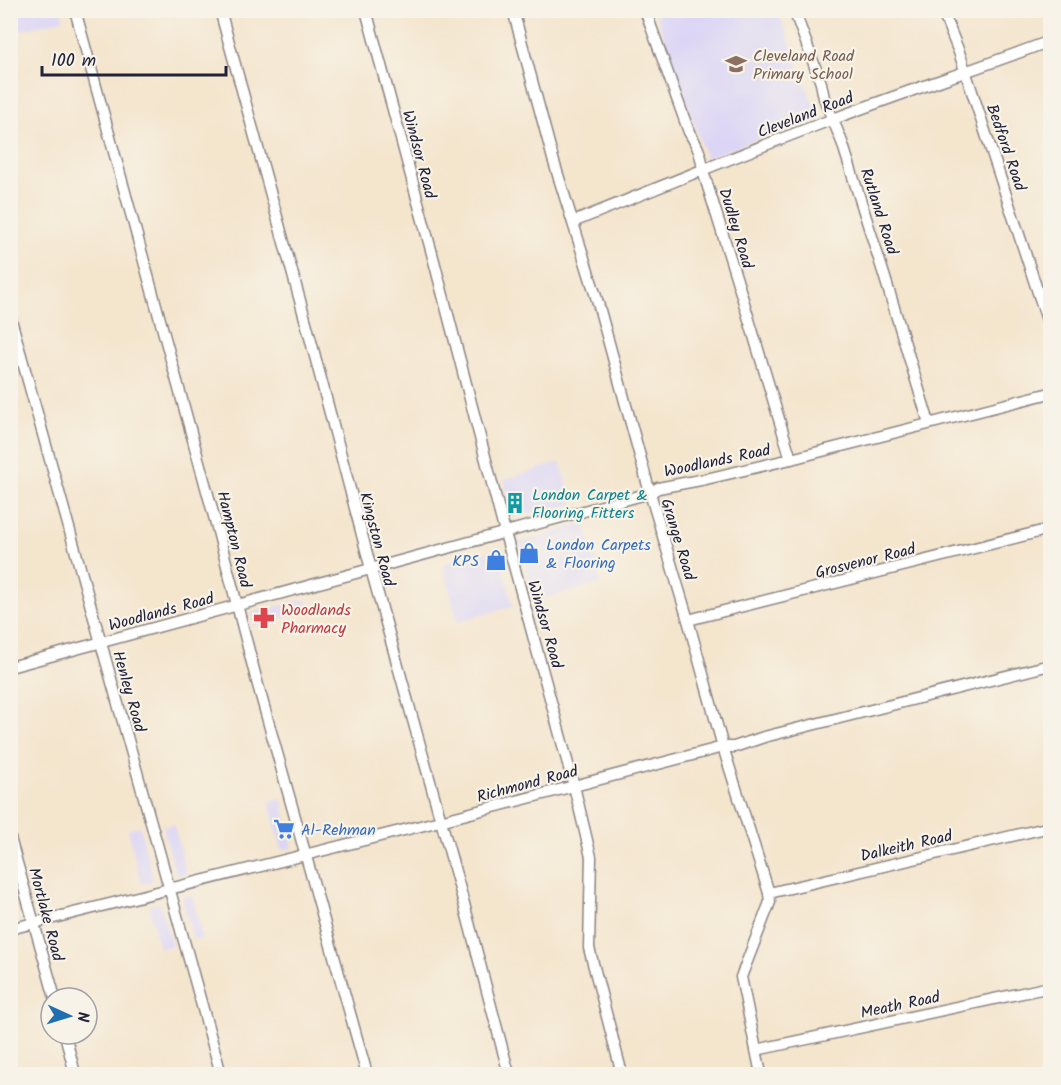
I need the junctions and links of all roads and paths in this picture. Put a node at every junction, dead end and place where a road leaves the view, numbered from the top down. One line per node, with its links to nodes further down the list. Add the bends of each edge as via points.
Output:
1 (75, 10): 22 (street, Hampton Road)
2 (220, 10): 21 (street, Kingston Road)
3 (366, 10): 20 (street, Windsor Road)
4 (513, 10): 12 (street, Grange Road)
5 (645, 10): 11 (street, Dudley Road, via 688,132 702,159)
6 (794, 10): 10 (street, Rutland Road)
7 (942, 10): 9 (street, Bedford Road)
8 (1050, 41): 9 (street, Cleveland Road)
9 (966, 73): 10 (street, Cleveland Road); 14 (street, Bedford Road)
10 (833, 119): 11 (street, Cleveland Road); 16 (street, Rutland Road)
11 (703, 171): 12 (street, Cleveland Road); 17 (street, Dudley Road)
12 (573, 222): 18 (street, Grange Road)
13 (10, 316): 24 (street, Henley Road)
14 (1050, 330)
15 (1050, 393): 16 (street, Woodlands Road)
16 (929, 423): 17 (street, Woodlands Road)
17 (791, 459): 18 (street, Woodlands Road, via 657,488)
18 (650, 493): 20 (street, Woodlands Road); 23 (street, Grange Road)
19 (1050, 529): 23 (street, Grosvenor Road)
20 (505, 532): 21 (street, Woodlands Road); 28 (street, Windsor Road)
21 (371, 569): 22 (street, Woodlands Road); 29 (street, Kingston Road)
22 (236, 606): 24 (street, Woodlands Road); 32 (street, Hampton Road)
23 (688, 620): 27 (street, Grange Road)
24 (101, 643): 26 (street, Woodlands Road); 33 (street, Henley Road)
25 (1050, 665): 27 (street, Richmond Road)
26 (10, 666)
27 (723, 747): 28 (street, Richmond Road); 34 (street, Grange Road)
28 (574, 786): 29 (street, Richmond Road); 45 (street, Windsor Road, via 591,857 589,948)
29 (440, 821): 32 (street, Richmond Road); 44 (street, Kingston Road)
30 (1050, 827): 34 (street, Dalkeith Road)
31 (10, 838): 35 (street, Mortlake Road)
32 (306, 855): 33 (street, Richmond Road); 43 (street, Hampton Road)
33 (170, 889): 35 (street, Richmond Road); 42 (street, Henley Road)
34 (769, 893): 40 (street, via 770,902 741,977)
35 (34, 923): 36 (street, Richmond Road); 37 (street, Mortlake Road)
36 (10, 929)
37 (52, 986)
38 (1050, 987): 40 (street, Meath Road)
39 (67, 1046): 41 (street)
40 (756, 1050): 46 (street)
41 (75, 1074)
42 (221, 1074)
43 (367, 1074)
44 (509, 1074)
45 (622, 1074)
46 (761, 1074)

